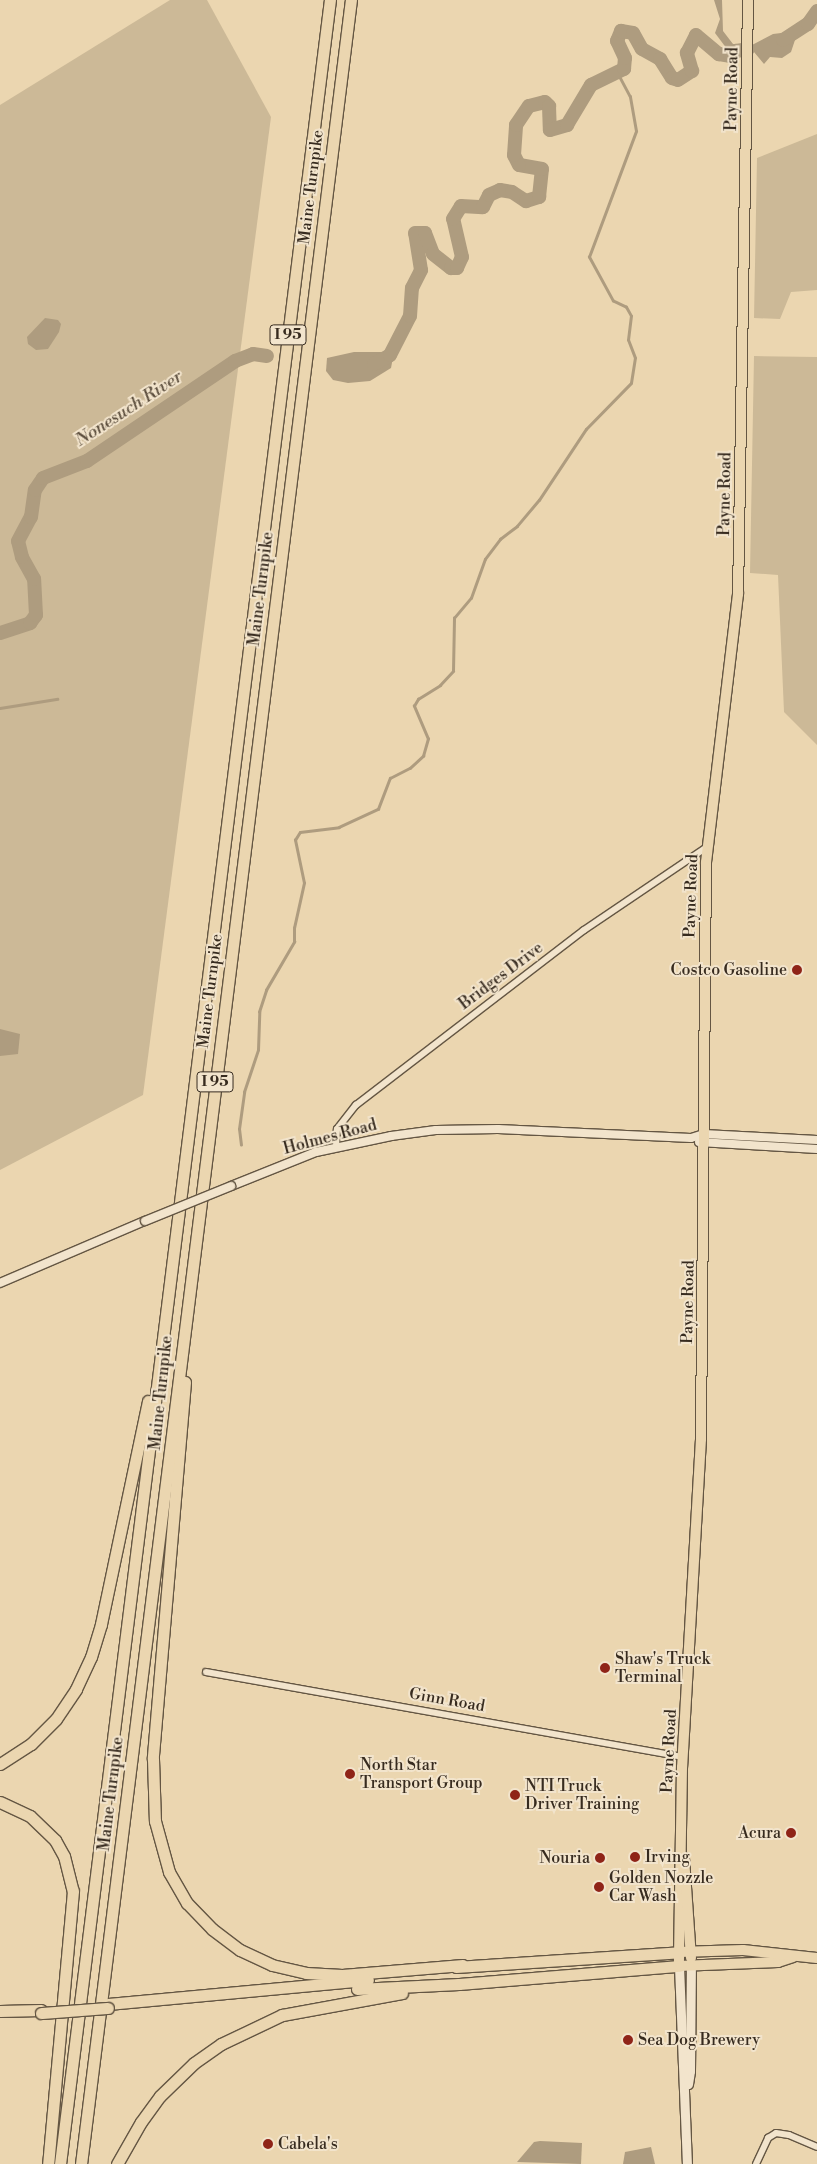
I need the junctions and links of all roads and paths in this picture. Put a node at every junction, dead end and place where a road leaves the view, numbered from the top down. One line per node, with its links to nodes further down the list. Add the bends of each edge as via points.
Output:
1 (330, 0): 11 (highway, Maine Turnpike / I 95)
2 (351, 0): 10 (highway, Maine Turnpike / I 95)
3 (748, 0): 4 (main road, Payne Road, via 738,594)
4 (707, 847): 5 (main road, Payne Road); 7 (street, Bridges Drive, via 584,930 356,1105 338,1129)
5 (704, 1140): 6 (street); 7 (street, Holmes Road, via 472,1129 391,1136); 8 (street); 13 (main road, Payne Road, via 700,1440)
6 (817, 1140)
7 (336, 1147): 9 (street, Holmes Road, bridge, via 287,1162)
8 (817, 1149)
9 (0, 1283)
10 (189, 1293): 21 (highway, via 184,1409 153,1759 155,1821 169,1872 187,1903 212,1929 240,1950 272,1965 306,1973 342,1975); 31 (highway, Maine Turnpike / I 95)
11 (163, 1336): 14 (highway, via 101,1624 91,1657 76,1690 56,1719 31,1744); 30 (highway, Maine Turnpike / I 95)
12 (206, 1672): 13 (street, Ginn Road)
13 (683, 1758): 16 (main road, Payne Road)
14 (0, 1764)
15 (0, 1802): 29 (highway, via 30,1816 55,1840 67,1865 73,1891)
16 (682, 1855): 17 (main road, Payne Road, via 678,1903); 18 (main road, Payne Road, via 686,1860)
17 (679, 1952): 18 (main road); 21 (highway); 22 (main road, Payne Road)
18 (691, 1952): 19 (main road, via 743,1950); 22 (main road, Payne Road)
19 (793, 1957): 20 (main road); 22 (main road, via 778,1962)
20 (817, 1958)
21 (463, 1965): 24 (highway, via 333,1985)
22 (685, 1966): 23 (highway); 33 (main road, Payne Road)
23 (459, 1984): 24 (highway); 32 (highway, via 298,2011 235,2036 194,2063 171,2085 141,2122)
24 (108, 2006): 26 (highway, bridge)
25 (0, 2011): 26 (highway)
26 (41, 2012): 27 (highway)
27 (0, 2015)
28 (817, 2147): 34 (street, via 790,2135 776,2134 768,2138)
29 (48, 2164)
30 (60, 2164)
31 (81, 2164)
32 (117, 2164)
33 (687, 2164)
34 (756, 2164)

